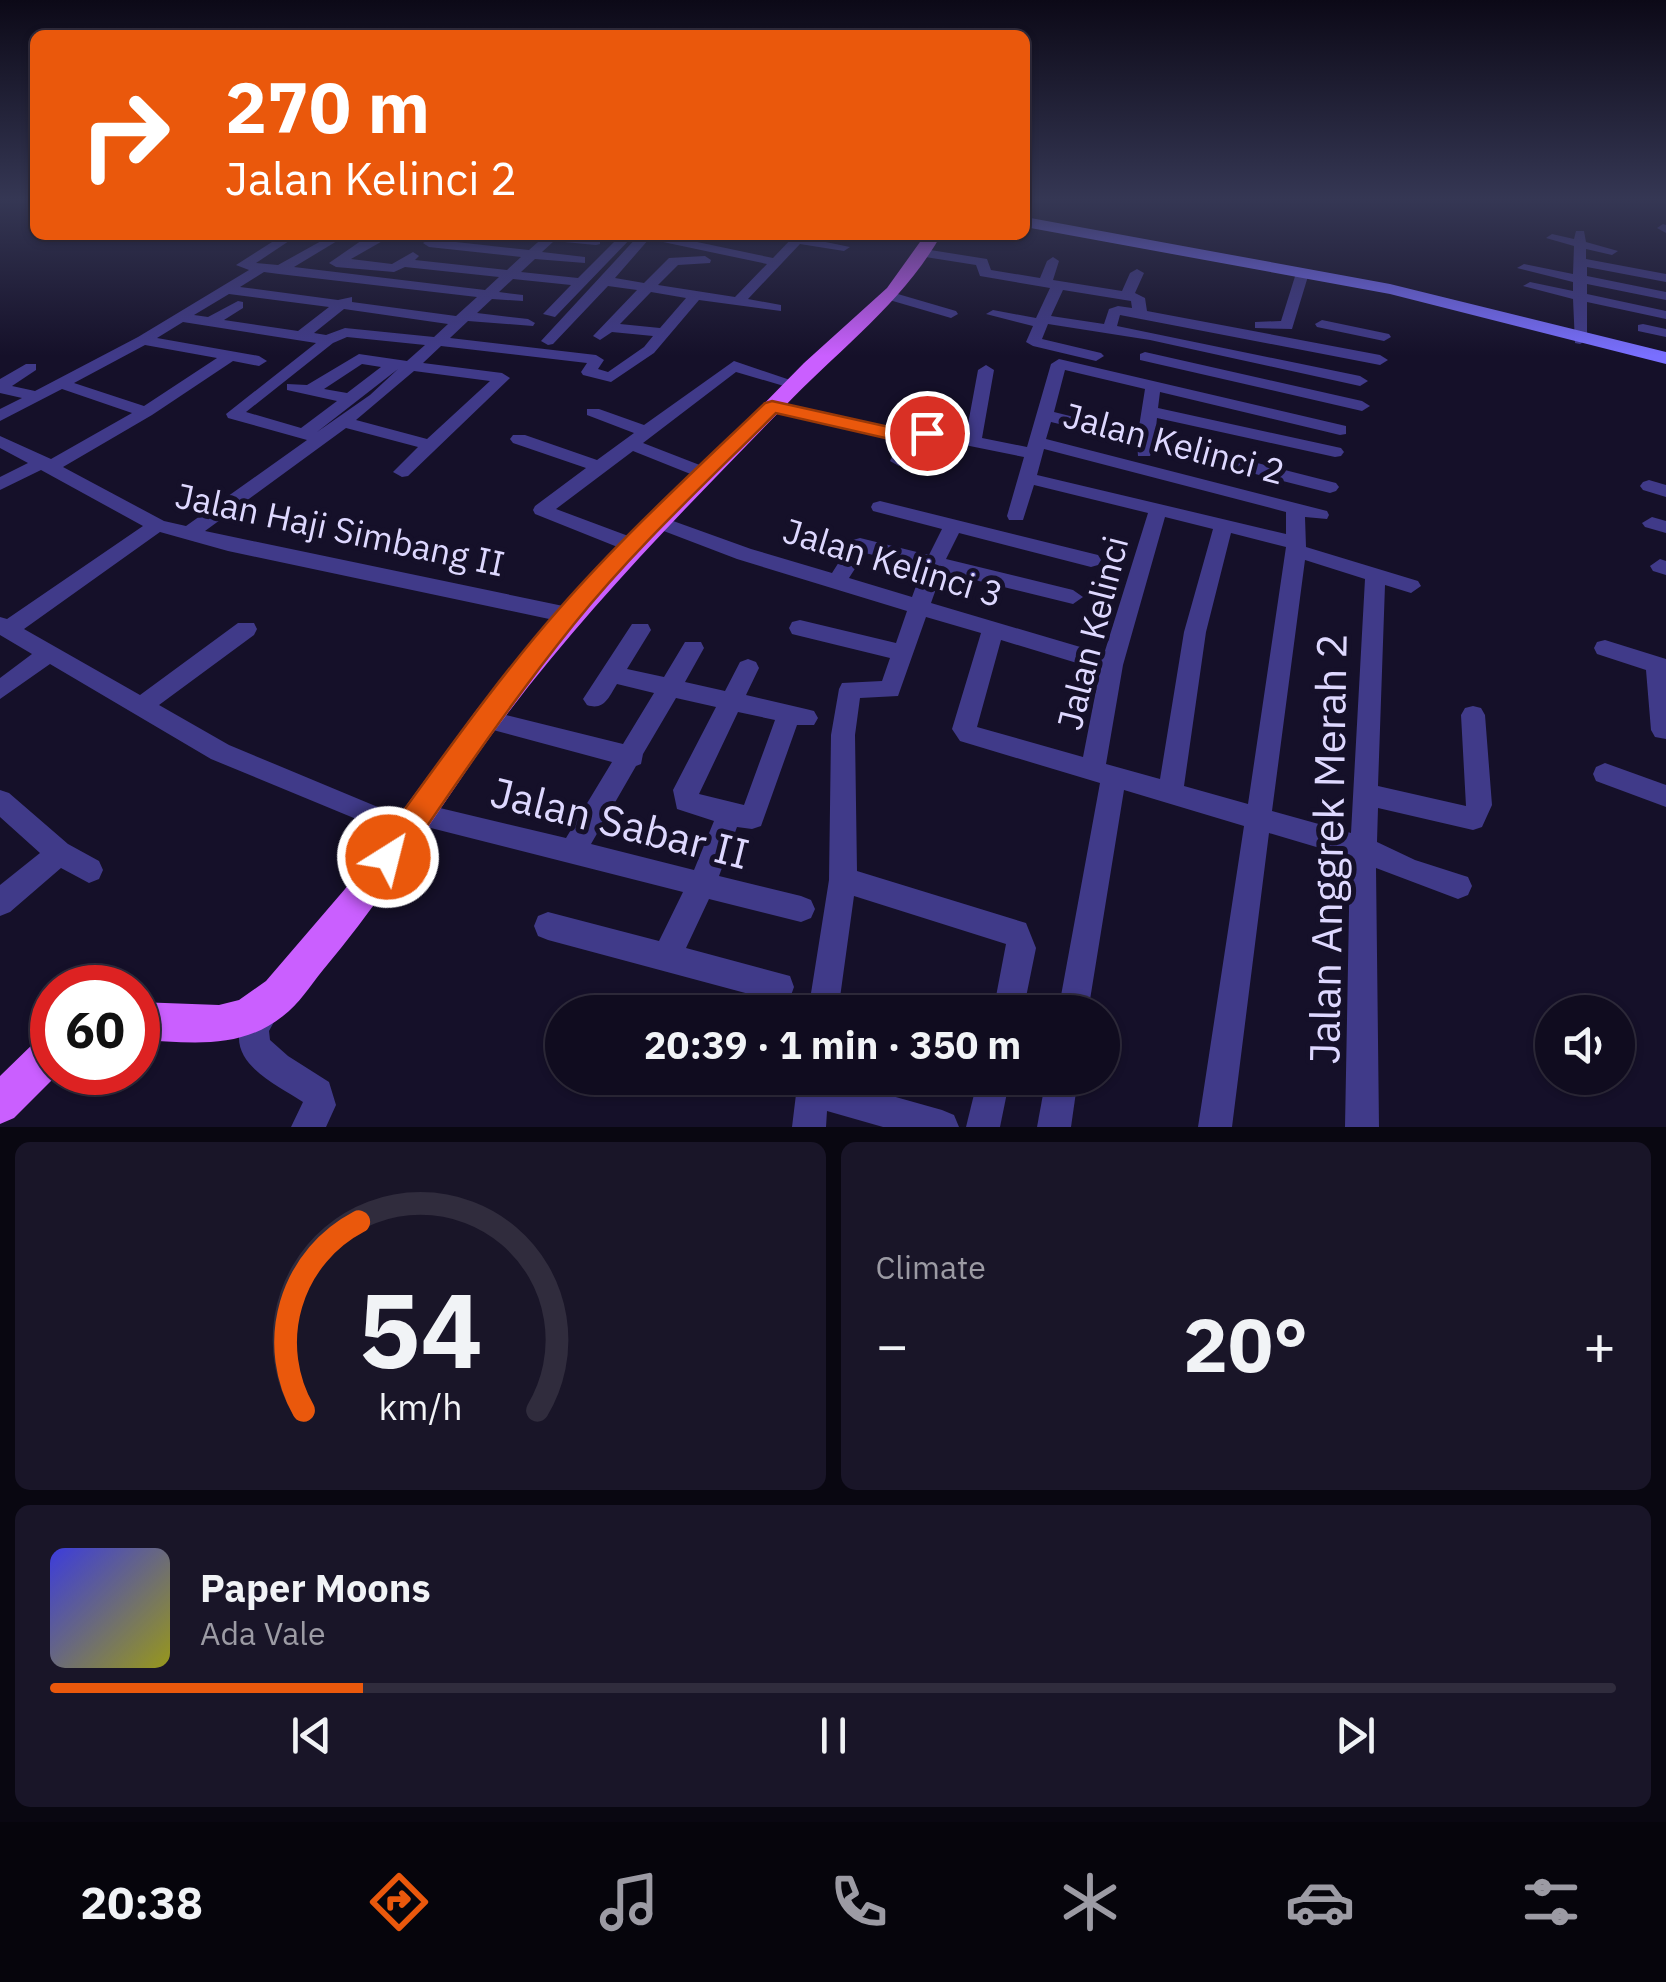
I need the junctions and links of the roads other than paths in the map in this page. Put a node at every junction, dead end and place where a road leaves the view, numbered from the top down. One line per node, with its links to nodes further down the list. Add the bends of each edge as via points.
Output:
1 (267, 251): 23 (street, via 243,265)
2 (314, 251): 25 (street)
3 (354, 251): 19 (street)
4 (420, 251): 22 (street)
5 (500, 251): 15 (street)
6 (536, 251): 15 (street)
7 (612, 251): 34 (street)
8 (632, 251): 32 (street)
9 (721, 251): 20 (street)
10 (786, 251): 20 (street)
11 (925, 251): 41 (main road)
12 (948, 251): 35 (street, via 979,261 989,274)
13 (1183, 251): 26 (street)
14 (1580, 251): 21 (street)
15 (532, 254): 16 (street); 27 (street)
16 (580, 260)
17 (705, 260): 36 (street, via 678,258)
18 (1054, 260): 35 (street)
19 (339, 261): 22 (street, via 394,268); 29 (street)
20 (775, 262): 46 (street)
21 (1579, 262): 30 (street); 31 (street)
22 (404, 263): 27 (street)
23 (261, 268): 25 (street); 38 (street)
24 (1524, 268): 31 (street)
25 (280, 270): 29 (street)
26 (1302, 272): 51 (street); 72 (street, via 1480,310)
27 (513, 274): 34 (street); 40 (street)
28 (1137, 274): 42 (street)
29 (318, 276): 33 (street)
30 (1666, 278)
31 (1582, 280): 43 (street); 45 (street)
32 (605, 281): 36 (street); 73 (street)
33 (373, 282): 40 (street); 47 (street)
34 (580, 282): 52 (street)
35 (1052, 284): 42 (street, via 1085,284); 59 (street)
36 (649, 286): 39 (street); 66 (street, via 605,331)
37 (1530, 286): 45 (street)
38 (225, 289): 47 (street); 56 (street)
39 (697, 294): 46 (street); 66 (street)
40 (488, 296): 44 (street); 58 (street)
41 (891, 296): 53 (street); 90 (main road)
42 (1128, 296): 50 (street, via 1140,299)
43 (1666, 296)
44 (518, 298)
45 (1581, 298): 55 (street); 72 (street)
46 (738, 302): 49 (street)
47 (341, 304): 58 (street); 68 (street)
48 (238, 305): 60 (street)
49 (776, 308)
50 (1140, 312): 62 (street); 65 (street, via 1115,311)
51 (1290, 312): 57 (street); 63 (street, via 1285,328)
52 (550, 314)
53 (951, 314)
54 (992, 314): 59 (street)
55 (1666, 316)
56 (179, 317): 60 (street); 70 (street)
57 (1322, 317): 69 (street); 75 (street)
58 (463, 318): 61 (street); 74 (street)
59 (1042, 321): 65 (street); 78 (street, via 1034,344)
60 (210, 322): 68 (street)
61 (528, 323)
62 (1202, 324): 75 (street); 76 (street)
63 (1260, 324)
64 (1643, 328): 67 (street)
65 (1109, 331): 76 (street)
66 (662, 333): 74 (street, via 611,377 589,372 594,358)
67 (1666, 333)
68 (301, 336): 71 (street)
69 (1384, 337)
70 (143, 340): 77 (street); 89 (street)
71 (328, 340): 74 (street, via 342,332); 105 (street, via 234,414)
72 (1580, 340): 80 (street)
73 (548, 341)
74 (436, 344): 83 (street)
75 (1314, 345): 81 (street); 87 (street)
76 (1194, 346): 85 (street); 87 (street)
77 (230, 356): 82 (street); 99 (street)
78 (1096, 356)
79 (1145, 356): 85 (street)
80 (1666, 358)
81 (1380, 360)
82 (259, 361)
83 (403, 366): 95 (street); 95 (street, via 354,360 301,389); 103 (street); 112 (street, via 502,378)
84 (30, 367): 92 (street)
85 (1187, 368): 93 (street); 96 (street)
86 (986, 370): 110 (street)
87 (1309, 370): 88 (street)
88 (1360, 381)
89 (61, 384): 94 (street); 99 (street)
90 (794, 384): 97 (main road); 106 (street, via 734,366)
91 (1153, 386): 93 (street); 98 (street); 101 (street, via 1059,364)
92 (0, 387): 94 (street)
93 (1178, 391): 104 (street)
94 (37, 396): 102 (street)
95 (350, 399): 105 (street)
96 (1362, 406)
97 (772, 407): 107 (street, Jalan Kelinci 2); 120 (main road)
98 (1148, 411): 111 (street); 114 (street)
99 (146, 412): 116 (street)
100 (594, 412): 106 (street)
101 (1045, 415): 111 (street); 113 (street)
102 (0, 416)
103 (344, 422): 105 (street); 112 (street)
104 (1340, 430)
105 (312, 436): 133 (street)
106 (636, 437): 117 (street); 120 (street)
107 (910, 437): 110 (street, Jalan Kelinci 2, via 930,433); 115 (street)
108 (519, 439): 117 (street)
109 (0, 441): 116 (street, Jalan Haji Simbang II)
110 (972, 441): 113 (street, Jalan Kelinci 2)
111 (1148, 441): 118 (street); 123 (street)
112 (430, 444): 119 (street)
113 (1036, 448): 118 (street, Jalan Kelinci 2); 121 (street)
114 (1335, 452)
115 (898, 461)
116 (48, 464): 122 (street); 130 (street, Jalan Haji Simbang II)
117 (597, 466): 134 (street, via 542,510)
118 (1140, 468): 125 (street, Jalan Kelinci 2)
119 (402, 472)
120 (704, 473): 129 (main road)
121 (1027, 478): 126 (street); 128 (street)
122 (0, 484)
123 (1330, 487)
124 (880, 507): 132 (street)
125 (1295, 508): 127 (street, Jalan Kelinci 2); 135 (street, Jalan Kelinci 2)
126 (1158, 510): 131 (street); 153 (street, Jalan Kelinci)
127 (1320, 515)
128 (1016, 516)
129 (655, 521): 134 (main road); 139 (street, Jalan Kelinci 3)
130 (157, 525): 133 (street, Jalan Haji Simbang II); 144 (street)
131 (1223, 526): 135 (street); 168 (street, via 1195,632)
132 (952, 527): 136 (street); 137 (street)
133 (188, 534): 143 (street, Jalan Haji Simbang II)
134 (632, 545): 143 (main road)
135 (1296, 547): 138 (street); 173 (street)
136 (1091, 560)
137 (935, 562): 139 (street, via 860,545); 141 (street); 142 (street)
138 (1375, 574): 140 (street); 169 (street, Jalan Anggrek Merah 2)
139 (837, 581): 142 (street, Jalan Kelinci 3)
140 (1411, 586)
141 (1073, 597)
142 (919, 606): 148 (street, Jalan Kelinci 3); 152 (street)
143 (568, 615): 163 (main road)
144 (4, 627): 151 (street, Jalan Sabar II)
145 (800, 628): 152 (street)
146 (246, 629): 161 (street)
147 (640, 630): 156 (street)
148 (993, 630): 153 (street, Jalan Kelinci 3); 167 (street, via 966,733)
149 (693, 648): 157 (street)
150 (1604, 648): 154 (street)
151 (50, 652): 158 (street); 161 (street, Jalan Sabar II)
152 (902, 653): 179 (street, via 890,690 850,690 843,735)
153 (1112, 664): 167 (street, Jalan Kelinci)
154 (1662, 667): 164 (street)
155 (748, 668): 160 (street)
156 (611, 674): 157 (street); 159 (street)
157 (671, 688): 160 (street); 165 (street)
158 (0, 690)
159 (595, 699)
160 (730, 704): 172 (street, via 684,796 690,804); 172 (street, via 797,717 754,814)
161 (140, 706): 174 (street, Jalan Sabar II, via 220,752 388,820)
162 (1473, 714): 169 (street, via 1479,805 1474,819)
163 (486, 719): 165 (street); 174 (main road)
164 (1662, 730)
165 (632, 756): 176 (street)
166 (1605, 774): 170 (street)
167 (1103, 775): 168 (street); 189 (street, Jalan Kelinci)
168 (1170, 794): 173 (street)
169 (1368, 795): 175 (street, Jalan Anggrek Merah 2)
170 (1666, 796)
171 (0, 802): 177 (street)
172 (729, 815): 180 (street)
173 (1256, 820): 175 (street); 203 (street)
174 (413, 823): 176 (street, Jalan Sabar II); 190 (main road, via 335,931)
175 (1363, 849): 181 (street); 204 (street, Jalan Anggrek Merah 2)
176 (572, 852): 180 (street, Jalan Sabar II)
177 (59, 853): 178 (street); 182 (street)
178 (89, 870)
179 (843, 880): 187 (street); 188 (street, via 1016,934 1022,948)
180 (702, 884): 183 (street, Jalan Sabar II); 185 (street)
181 (1458, 886)
182 (0, 903)
183 (800, 909)
184 (548, 926): 185 (street)
185 (665, 959): 186 (street)
186 (780, 988)
187 (826, 995)
188 (1012, 995)
189 (1075, 995)
190 (269, 1002): 191 (main road, via 232,1024); 198 (street, via 254,1030 256,1044 262,1057 318,1093)
191 (160, 1023)
192 (30, 1075): 197 (main road)
193 (812, 1095): 199 (street)
194 (846, 1095): 200 (street)
195 (990, 1095): 201 (street)
196 (1059, 1095): 202 (street)
197 (0, 1104)
198 (316, 1124)
199 (810, 1127)
200 (942, 1127)
201 (983, 1127)
202 (1054, 1127)
203 (1215, 1127)
204 (1362, 1127)

